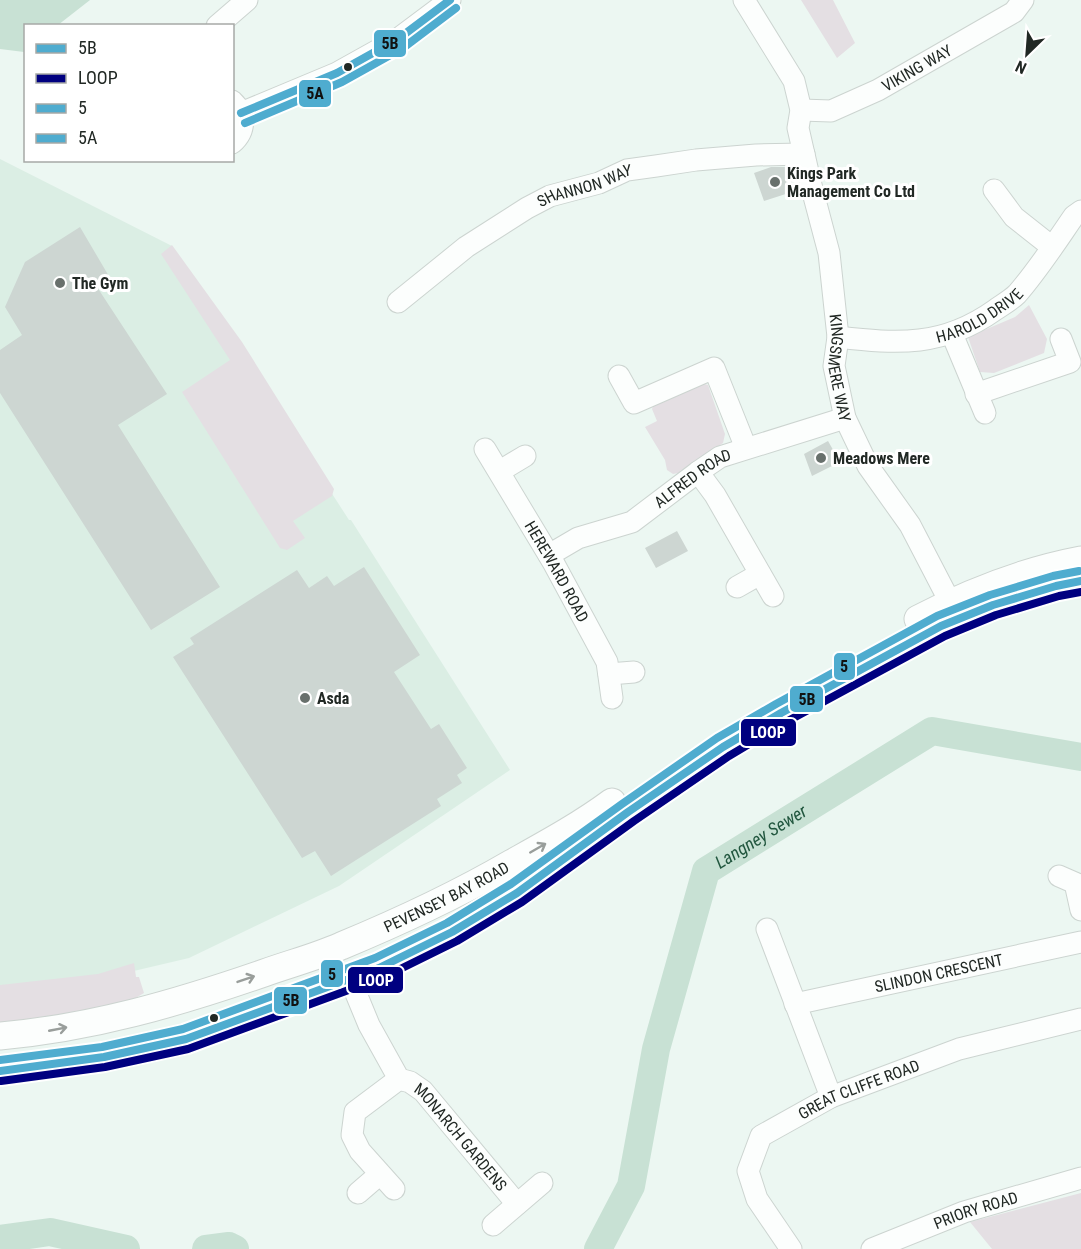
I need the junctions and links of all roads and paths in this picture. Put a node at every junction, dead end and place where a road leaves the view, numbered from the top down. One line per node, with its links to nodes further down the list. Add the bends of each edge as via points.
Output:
1 (247, 0): 5 (street)
2 (450, 0): 6 (street, via 398,39 337,73)
3 (744, 0): 7 (street, KINGSMERE WAY, via 794,81)
4 (1023, 0): 7 (street, VIKING WAY, via 1014,12 878,90 831,111)
5 (219, 24)
6 (237, 107): 8 (street, via 242,129)
7 (801, 110): 9 (street, KINGSMERE WAY, via 798,128)
8 (234, 141)
9 (804, 154): 13 (street, SHANNON WAY, via 696,160 627,170 599,183 550,196 466,247); 15 (street, KINGSMERE WAY, via 829,253)
10 (994, 190): 12 (street, via 1014,217)
11 (1081, 211): 12 (street, HAROLD DRIVE)
12 (1053, 248): 14 (street, HAROLD DRIVE, via 1016,296 985,318)
13 (398, 302)
14 (952, 333): 15 (street, HAROLD DRIVE, via 917,342); 18 (street)
15 (838, 337): 20 (street, KINGSMERE WAY, via 834,366)
16 (1061, 339): 18 (street, via 1070,362)
17 (619, 376): 21 (street, via 634,402 714,368)
18 (976, 394): 19 (street)
19 (985, 413)
20 (845, 418): 21 (street, ALFRED ROAD); 32 (street, KINGSMERE WAY, via 868,466 910,525)
21 (746, 448): 25 (street, ALFRED ROAD)
22 (485, 449): 24 (street, HEREWARD ROAD)
23 (525, 456): 24 (street)
24 (500, 471): 26 (street, HEREWARD ROAD)
25 (698, 472): 26 (street, ALFRED ROAD, via 632,522 578,538); 28 (street)
26 (549, 555): 34 (street, HEREWARD ROAD, via 607,662)
27 (1081, 560): 32 (main road, PEVENSEY BAY ROAD, via 998,582)
28 (760, 574): 30 (street); 31 (street)
29 (1081, 581): 40 (main road, PEVENSEY BAY ROAD, via 993,605 941,626 781,713 723,747 517,892 422,948)
30 (737, 588)
31 (773, 596)
32 (950, 602): 43 (main road, PEVENSEY BAY ROAD, one-way to 32, via 49,1031 190,999 340,947 411,916 560,836 735,719)
33 (634, 672): 34 (street)
34 (609, 674): 35 (street, HEREWARD ROAD)
35 (612, 698)
36 (1059, 876): 37 (street, via 1075,883)
37 (1081, 910)
38 (767, 929): 41 (street)
39 (1081, 942): 41 (street, SLINDON CRESCENT)
40 (350, 980): 44 (main road, PEVENSEY BAY ROAD, via 186,1039 104,1057); 45 (street, MONARCH GARDENS)
41 (795, 1004): 46 (street)
42 (1081, 1020): 46 (street, GREAT CLIFFE ROAD, via 959,1049)
43 (0, 1036)
44 (0, 1071)
45 (399, 1079): 49 (street, MONARCH GARDENS, via 355,1112 352,1135 360,1151 387,1182); 50 (street, MONARCH GARDENS, via 423,1091)
46 (831, 1097): 52 (street, GREAT CLIFFE ROAD, via 761,1137 748,1171 757,1199)
47 (1081, 1178): 53 (street, PRIORY ROAD, via 964,1212)
48 (542, 1184): 50 (street, MONARCH GARDENS)
49 (358, 1193)
50 (517, 1204): 51 (street, MONARCH GARDENS)
51 (493, 1225)
52 (791, 1249)
53 (872, 1249)

